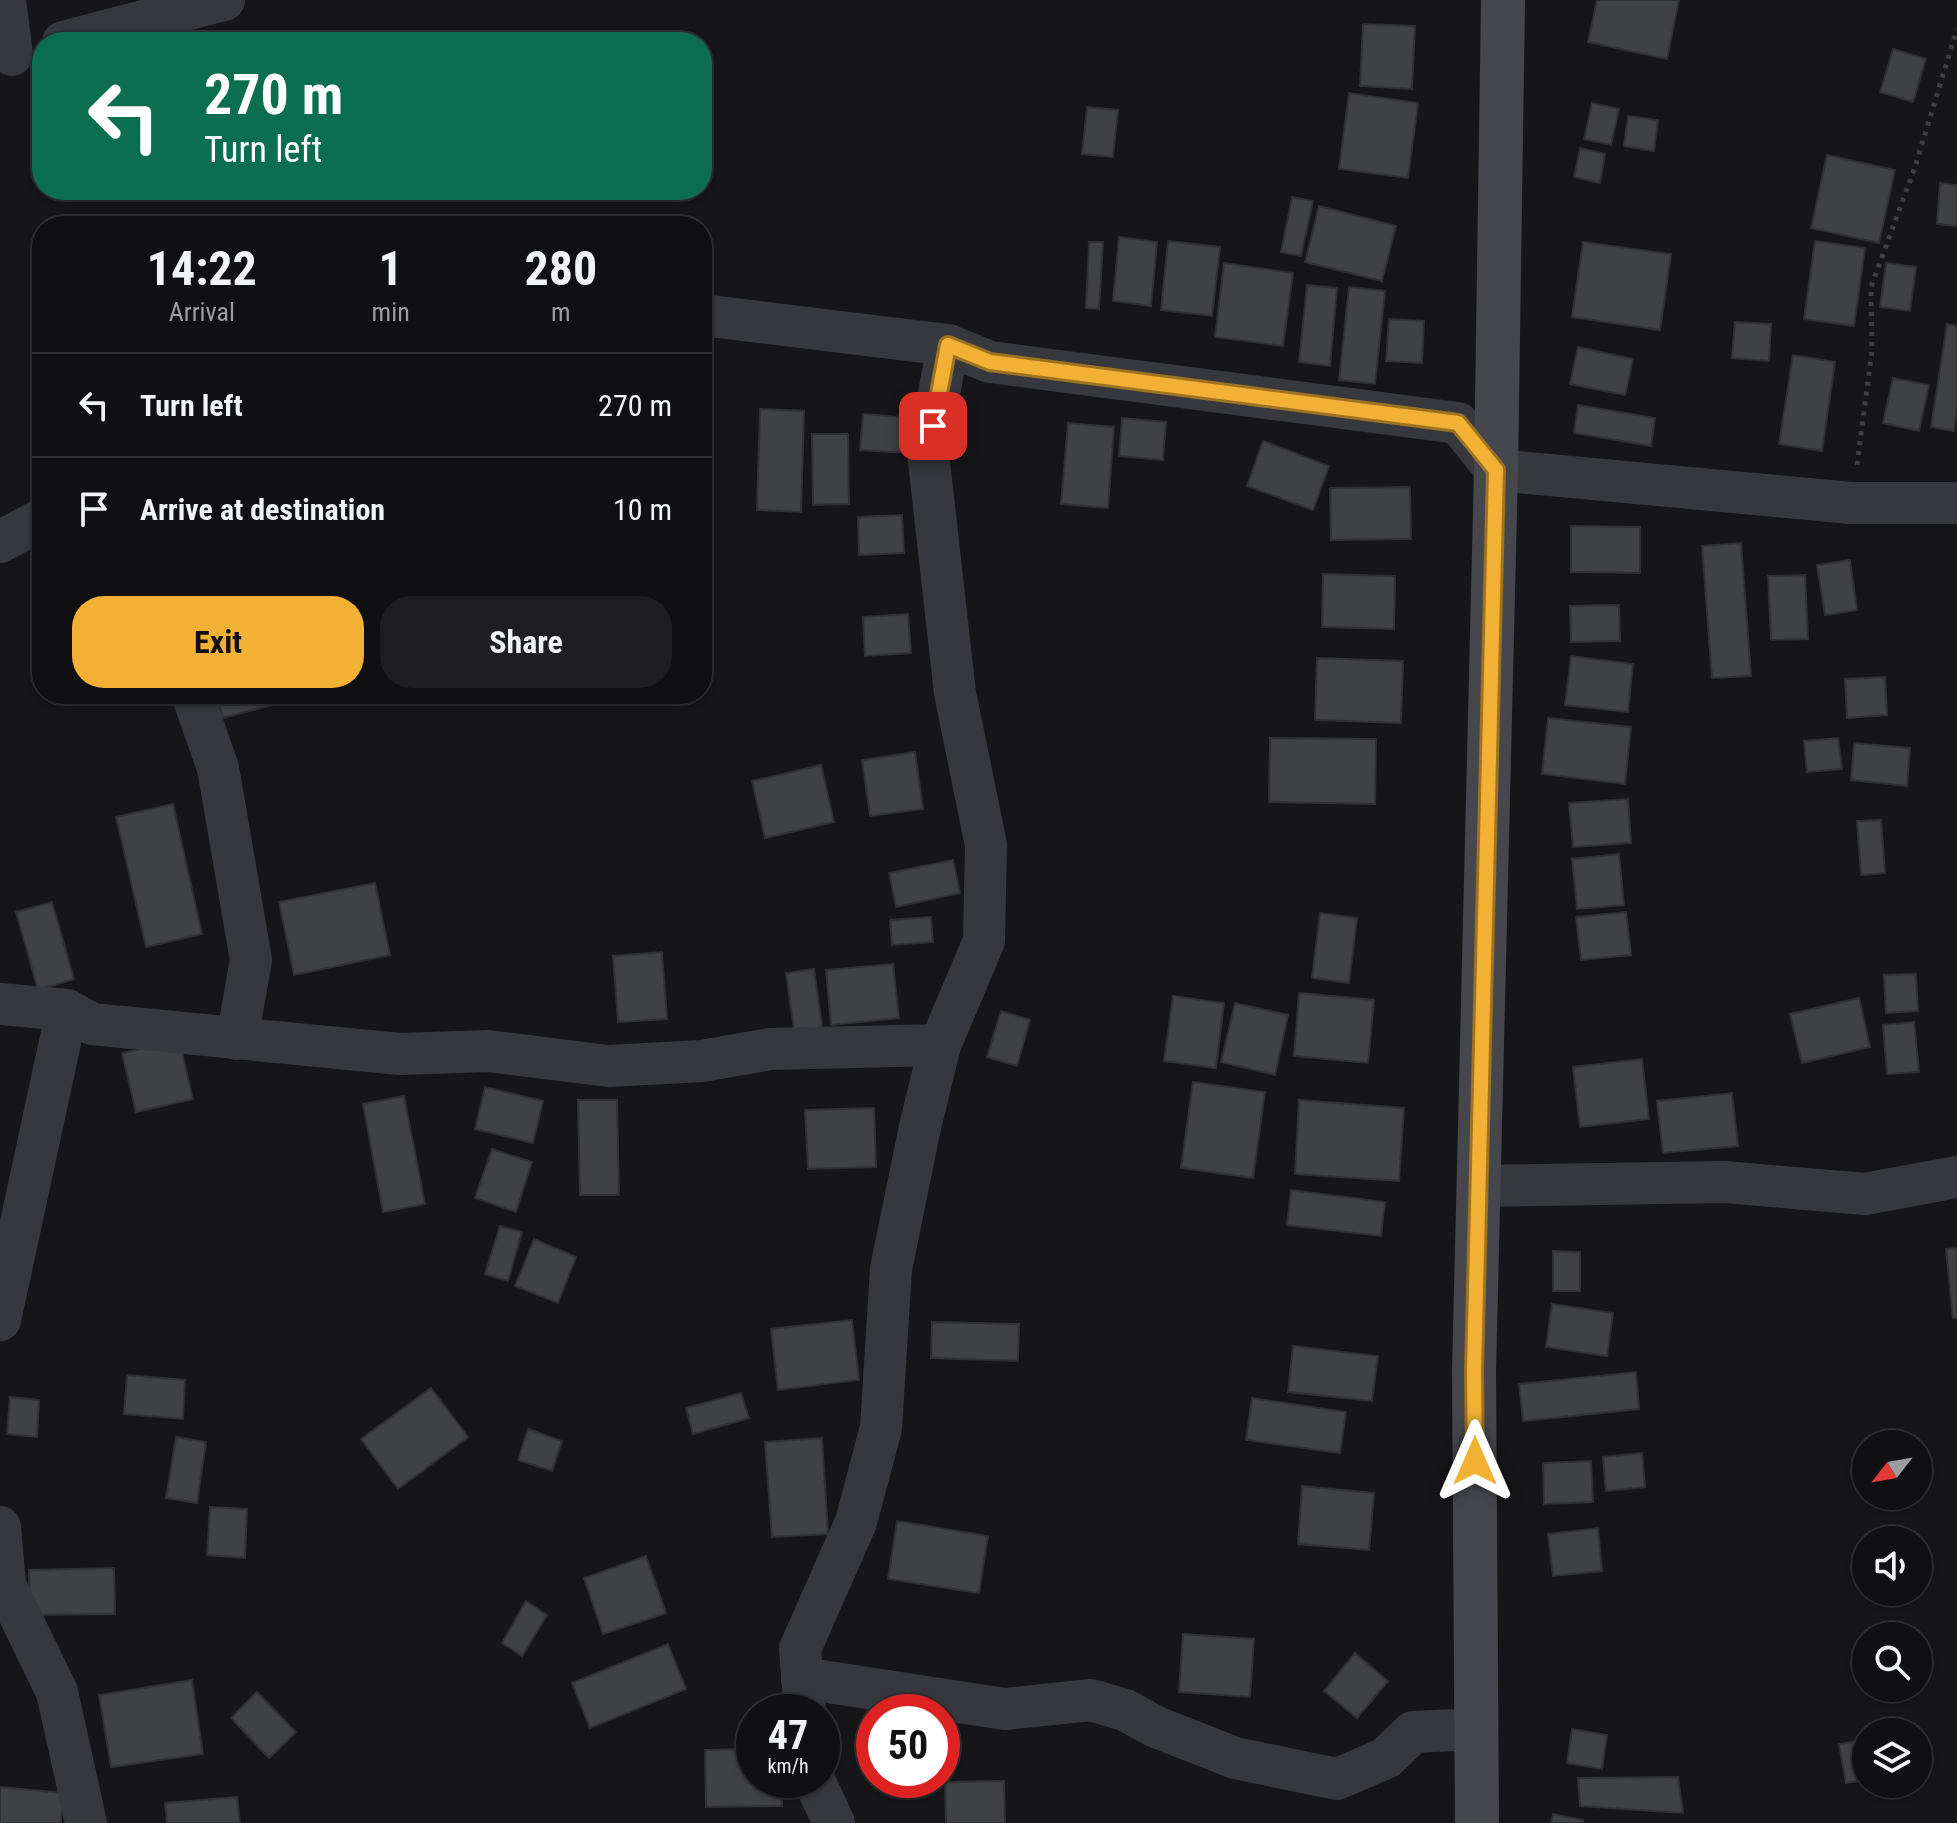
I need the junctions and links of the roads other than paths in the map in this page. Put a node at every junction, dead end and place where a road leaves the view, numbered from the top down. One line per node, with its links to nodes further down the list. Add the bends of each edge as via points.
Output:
1 (5, 0): 5 (street)
2 (224, 0): 4 (street)
3 (1503, 0): 8 (main road)
4 (101, 32)
5 (18, 52)
6 (712, 316): 7 (street)
7 (948, 345): 8 (street, via 990,362 1458,423); 16 (street, via 928,453 955,693 986,845 984,941)
8 (1496, 470): 9 (street, via 1851,503); 18 (main road)
9 (1957, 503)
10 (32, 524): 11 (street)
11 (0, 542)
12 (196, 704): 15 (street, via 218,768 251,960)
13 (0, 1004): 14 (street)
14 (67, 1010): 15 (street, via 92,1024); 19 (street)
15 (237, 1039): 16 (street, via 400,1054 488,1051 608,1066 702,1061 770,1049)
16 (940, 1045): 21 (street, via 891,1269 881,1428 856,1522 800,1649)
17 (1957, 1177): 18 (street, via 1865,1194 1724,1182)
18 (1479, 1186): 23 (main road, via 1474,1371)
19 (0, 1320)
20 (0, 1527): 25 (street, via 5,1585 57,1692)
21 (804, 1694)
22 (840, 1698): 23 (street, via 1005,1709 1091,1700 1235,1758 1337,1779 1386,1758 1413,1732)
23 (1477, 1729): 27 (main road)
24 (822, 1798): 26 (street)
25 (86, 1823)
26 (834, 1823)
27 (1477, 1823)

